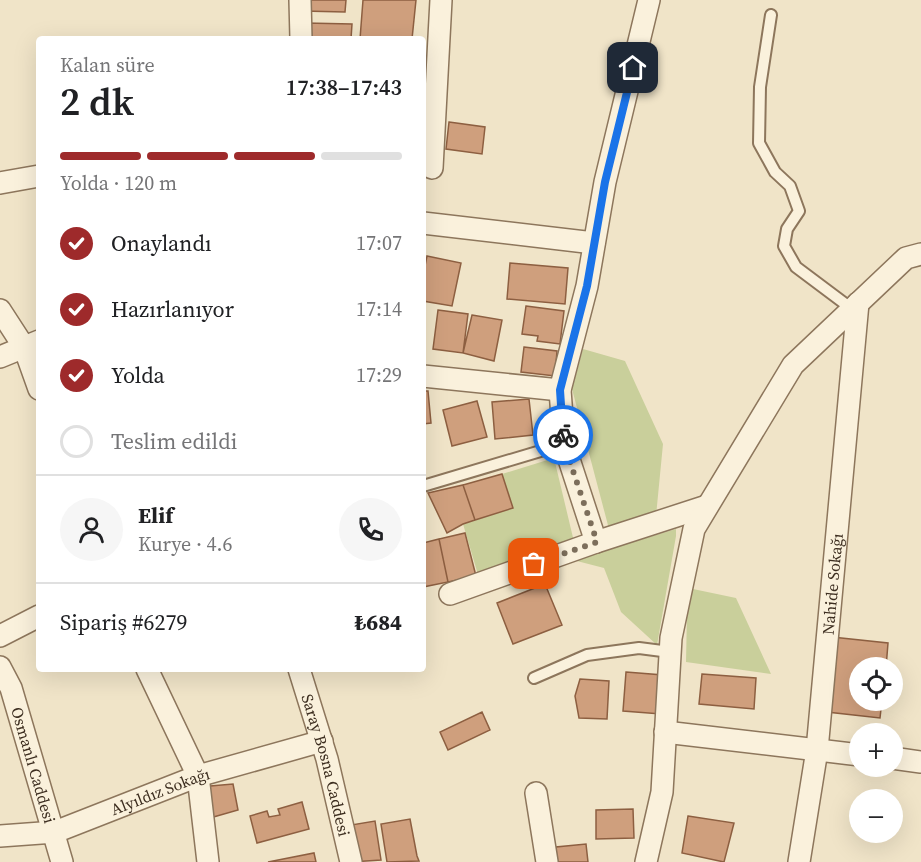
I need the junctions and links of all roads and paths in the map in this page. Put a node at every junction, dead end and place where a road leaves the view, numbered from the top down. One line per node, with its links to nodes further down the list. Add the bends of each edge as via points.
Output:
1 (300, 0): 5 (street)
2 (441, 0): 6 (street)
3 (649, 0): 10 (street)
4 (771, 15): 12 (lane, via 760,87 759,143 775,172 790,186 799,211 787,229 784,246 796,267)
5 (301, 36)
6 (432, 168)
7 (36, 177): 8 (street)
8 (0, 183)
9 (426, 223): 10 (street)
10 (594, 243): 18 (street)
11 (921, 254): 12 (street, via 906,258)
12 (855, 306): 21 (street, via 793,365); 33 (street, Nahide Sokağı)
13 (0, 310): 14 (street)
14 (31, 344): 15 (street); 16 (street)
15 (0, 357)
16 (36, 372)
17 (426, 376): 18 (street)
18 (560, 390): 19 (street)
19 (564, 444): 20 (lane); 22 (street)
20 (426, 485)
21 (707, 506): 22 (street); 26 (street, via 694,529)
22 (597, 542): 23 (street)
23 (450, 594)
24 (36, 618): 25 (street)
25 (0, 636)
26 (670, 652): 30 (lane, via 639,648 587,655); 31 (street)
27 (0, 668): 39 (street, Osmanlı Caddesi, via 11,688)
28 (148, 672): 37 (street)
29 (300, 672): 32 (street, Saray Bosna Caddesi)
30 (534, 678)
31 (665, 732): 33 (street); 45 (street, via 662,792)
32 (322, 741): 37 (street, Alyıldız Sokağı); 43 (street, Saray Bosna Caddesi)
33 (817, 750): 34 (street); 46 (street, Nahide Sokağı)
34 (849, 754)
35 (903, 760): 36 (street)
36 (921, 762)
37 (198, 776): 39 (street, Alyıldız Sokağı); 42 (street)
38 (536, 793): 44 (street)
39 (55, 832): 40 (street, Alyıldız Sokağı); 41 (street, Osmanlı Caddesi)
40 (0, 836)
41 (63, 862)
42 (208, 862)
43 (351, 862)
44 (547, 862)
45 (646, 862)
46 (799, 862)

